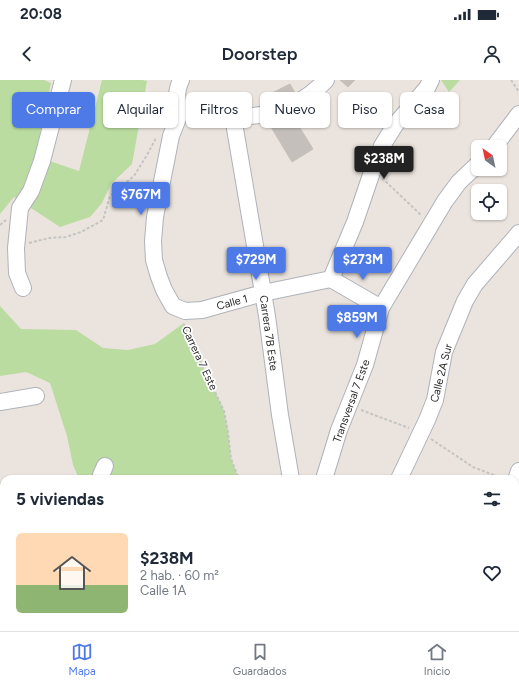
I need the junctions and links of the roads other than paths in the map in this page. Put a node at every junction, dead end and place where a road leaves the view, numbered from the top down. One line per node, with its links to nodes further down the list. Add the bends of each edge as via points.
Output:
1 (63, 80): 14 (street, via 42,161 31,190 20,208 16,248 18,273)
2 (181, 80): 5 (street, via 177,93 178,103)
3 (326, 80): 8 (street, via 306,97 279,111)
4 (431, 80): 13 (street, via 388,135 372,169 355,222)
5 (182, 108): 6 (street); 15 (street, Calle 1, via 171,136 155,217 153,241 154,260 169,301 185,312 202,310)
6 (186, 111)
7 (519, 114): 10 (street)
8 (252, 115)
9 (235, 128): 15 (street, Carrera 7B Este)
10 (499, 140)
11 (471, 170): 16 (street, Transversal 7 Este, via 452,191 432,221)
12 (519, 233): 21 (street, Calle 2A Sur, via 475,284 465,301 444,352 435,400)
13 (331, 279): 15 (street, Calle 1); 16 (street)
14 (23, 288)
15 (263, 293): 19 (street, Carrera 7B Este)
16 (381, 308): 20 (street, Transversal 7 Este, via 365,365 339,430)
17 (36, 396): 18 (street)
18 (0, 402)
19 (290, 475)
20 (325, 475)
21 (401, 475)

